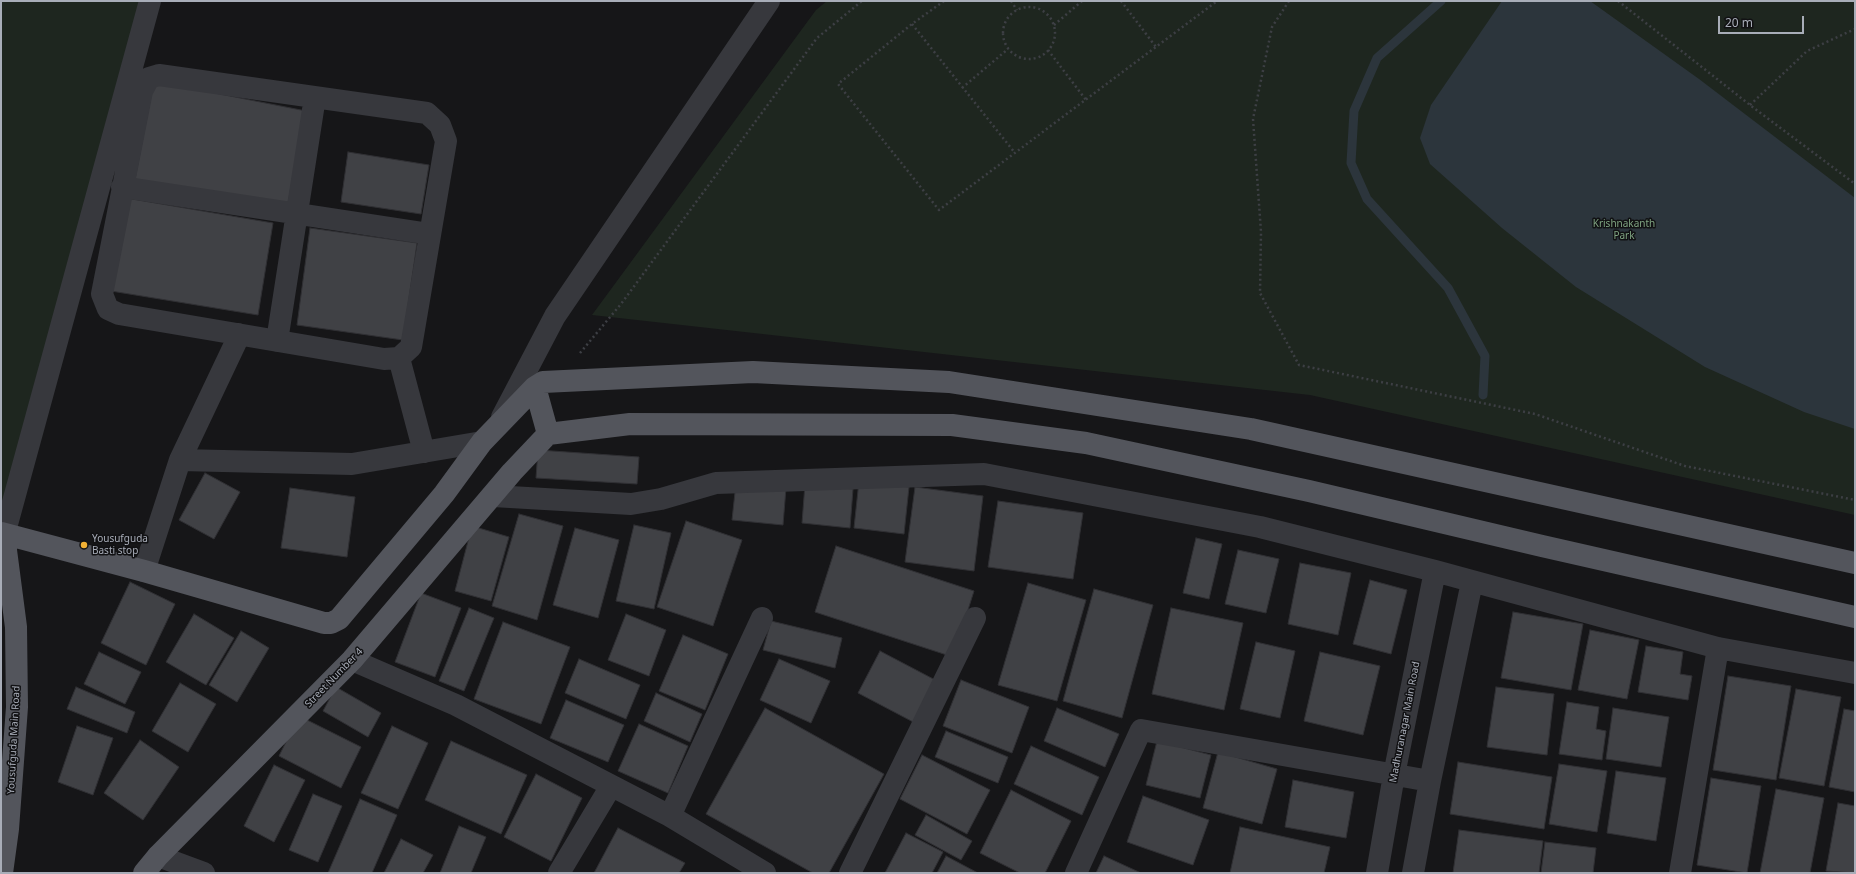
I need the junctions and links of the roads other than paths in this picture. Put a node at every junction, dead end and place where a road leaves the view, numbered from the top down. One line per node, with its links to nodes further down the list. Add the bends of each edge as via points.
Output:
1 (150, 1): 17 (street)
2 (770, 1): 11 (street, via 555,316)
3 (315, 97): 4 (street, via 159,75 149,78 142,91); 5 (street); 6 (street, via 427,113 440,125 446,141)
4 (122, 187): 5 (street); 7 (street, via 102,294 108,309 119,314)
5 (297, 214): 6 (street); 8 (street)
6 (430, 234): 9 (street, via 411,346)
7 (238, 334): 8 (street); 15 (street)
8 (277, 341): 9 (street, via 384,359)
9 (398, 358): 14 (street)
10 (535, 387): 11 (main road); 12 (main road); 18 (main road, via 543,382 753,372 949,382 1252,429)
11 (498, 425): 13 (main road)
12 (548, 434): 16 (main road, Street Number 4); 22 (main road, via 630,424 952,425 1086,443 1309,491)
13 (482, 442): 14 (street); 19 (main road, via 444,494 339,619 331,623)
14 (424, 452): 15 (street, via 352,464)
15 (180, 460): 19 (street)
16 (493, 496): 20 (street, via 631,504 661,499 716,483 984,474 1260,527); 26 (main road, Street Number 4)
17 (2, 534): 19 (main road); 33 (main road, Yousufguda Main Road, via 16,627 17,707 8,829)
18 (1855, 563)
19 (144, 571)
20 (1435, 571): 21 (street); 28 (street, Madhuranagar Main Road)
21 (1472, 582): 25 (street); 29 (street)
22 (1855, 617)
23 (762, 618): 31 (street)
24 (975, 618): 38 (street)
25 (1718, 648): 27 (street); 42 (street)
26 (352, 660): 30 (street, via 456,705); 32 (main road, Street Number 4)
27 (1855, 673)
28 (1394, 775): 29 (street); 39 (street, via 1141,730); 40 (street, Madhuranagar Main Road)
29 (1430, 781): 41 (street)
30 (611, 786): 31 (street); 36 (street)
31 (670, 816): 37 (street)
32 (158, 856): 34 (main road, Street Number 4); 35 (street)
33 (2, 873)
34 (144, 873)
35 (204, 873)
36 (559, 873)
37 (765, 873)
38 (850, 873)
39 (1076, 873)
40 (1377, 873)
41 (1413, 873)
42 (1680, 873)

